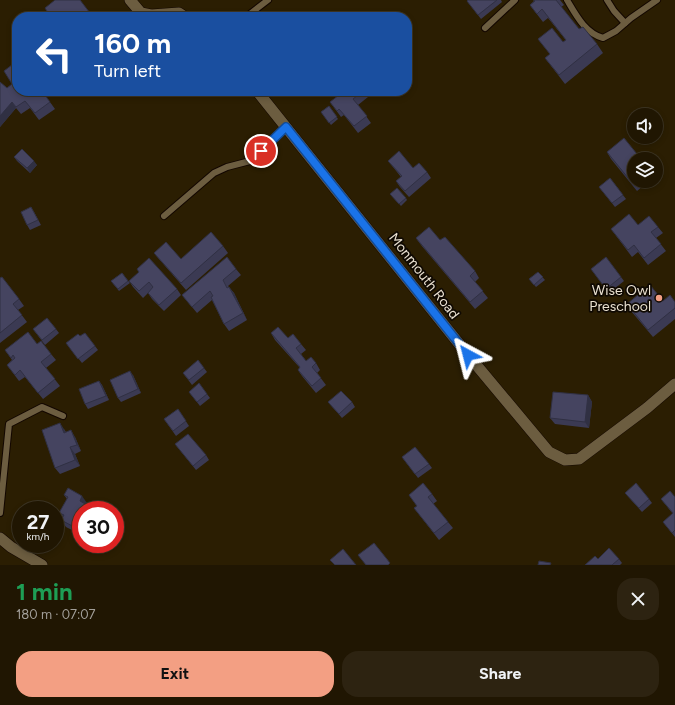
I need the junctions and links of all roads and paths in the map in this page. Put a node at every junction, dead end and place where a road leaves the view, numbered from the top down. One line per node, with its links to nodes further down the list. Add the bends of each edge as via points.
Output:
1 (130, 0): 7 (street)
2 (268, 0): 8 (lane)
3 (516, 0): 10 (lane)
4 (566, 0): 9 (lane, via 582,24 595,36 603,38)
5 (607, 0): 9 (lane)
6 (657, 0): 9 (lane)
7 (140, 12)
8 (252, 12)
9 (625, 23)
10 (484, 28)
11 (261, 96): 12 (street, Monmouth Road)
12 (286, 127): 13 (lane, via 250,161 214,173); 14 (street, Monmouth Road, via 549,452 565,460 579,458)
13 (164, 216)
14 (675, 384)
15 (63, 416): 16 (lane, via 42,407 9,424)
16 (0, 513)
17 (0, 538): 18 (street)
18 (42, 565)

